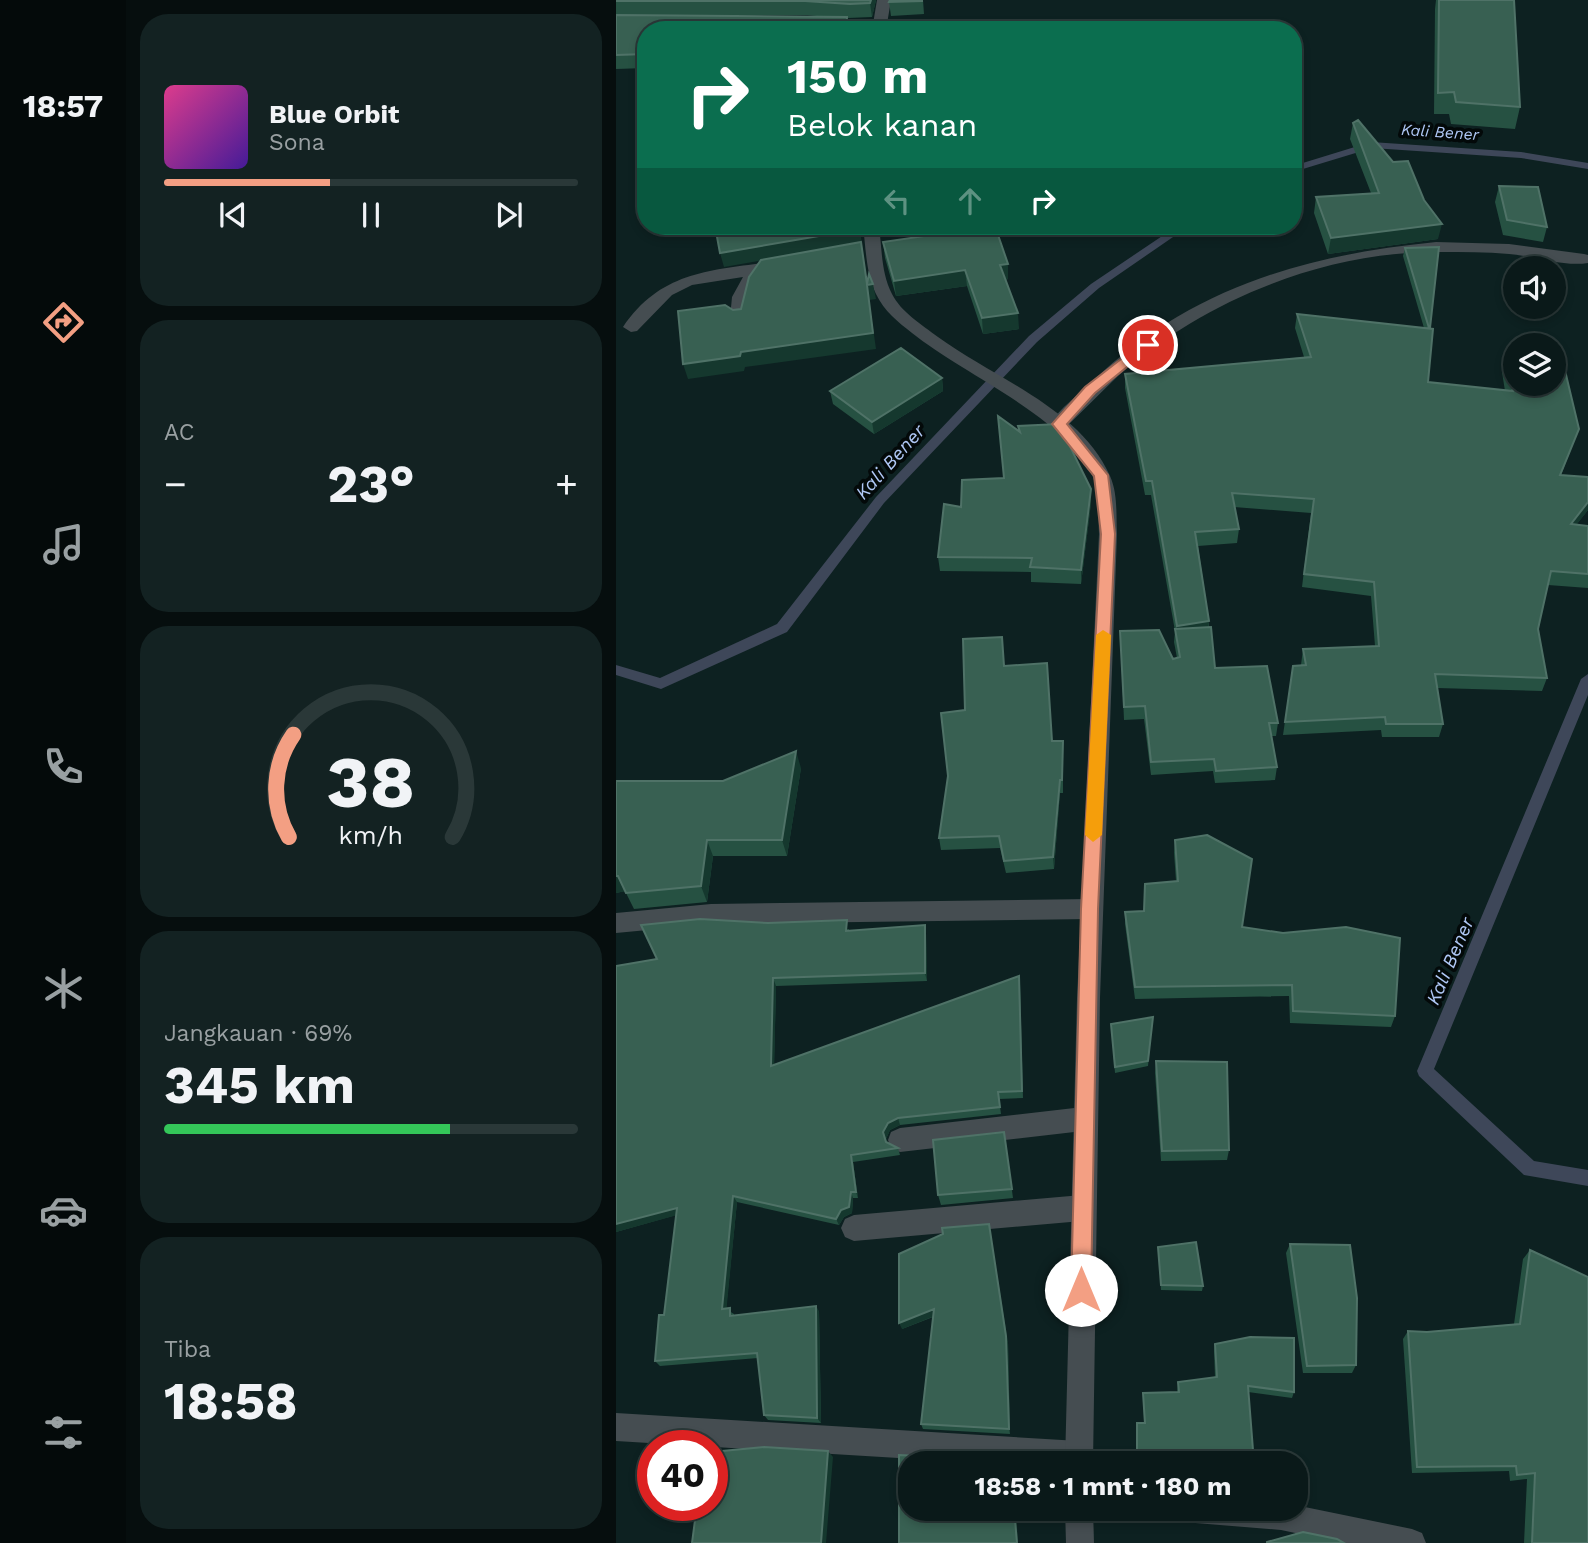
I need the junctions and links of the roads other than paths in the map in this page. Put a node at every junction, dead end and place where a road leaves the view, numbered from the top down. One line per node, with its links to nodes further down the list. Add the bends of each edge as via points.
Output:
1 (884, 0): 2 (street)
2 (880, 21)
3 (870, 235): 9 (street, via 868,250 893,308 943,349)
4 (1584, 259): 9 (street, via 1537,250 1419,246 1315,265 1256,282 1205,305 1167,330)
5 (803, 261): 6 (street)
6 (758, 270): 7 (street, via 742,288); 8 (street, via 688,281 666,291)
7 (738, 318)
8 (631, 327)
9 (1051, 419): 10 (street, via 1101,475 1108,534)
10 (1090, 909): 11 (street, via 711,914); 12 (street)
11 (616, 923)
12 (1083, 1119): 13 (street); 14 (street)
13 (900, 1140)
14 (1082, 1208): 15 (street); 18 (street)
15 (854, 1228)
16 (616, 1427): 17 (street)
17 (963, 1451)
18 (1079, 1451)
19 (1079, 1521): 21 (street)
20 (1305, 1521): 22 (street)
21 (1080, 1543)
22 (1412, 1543)

